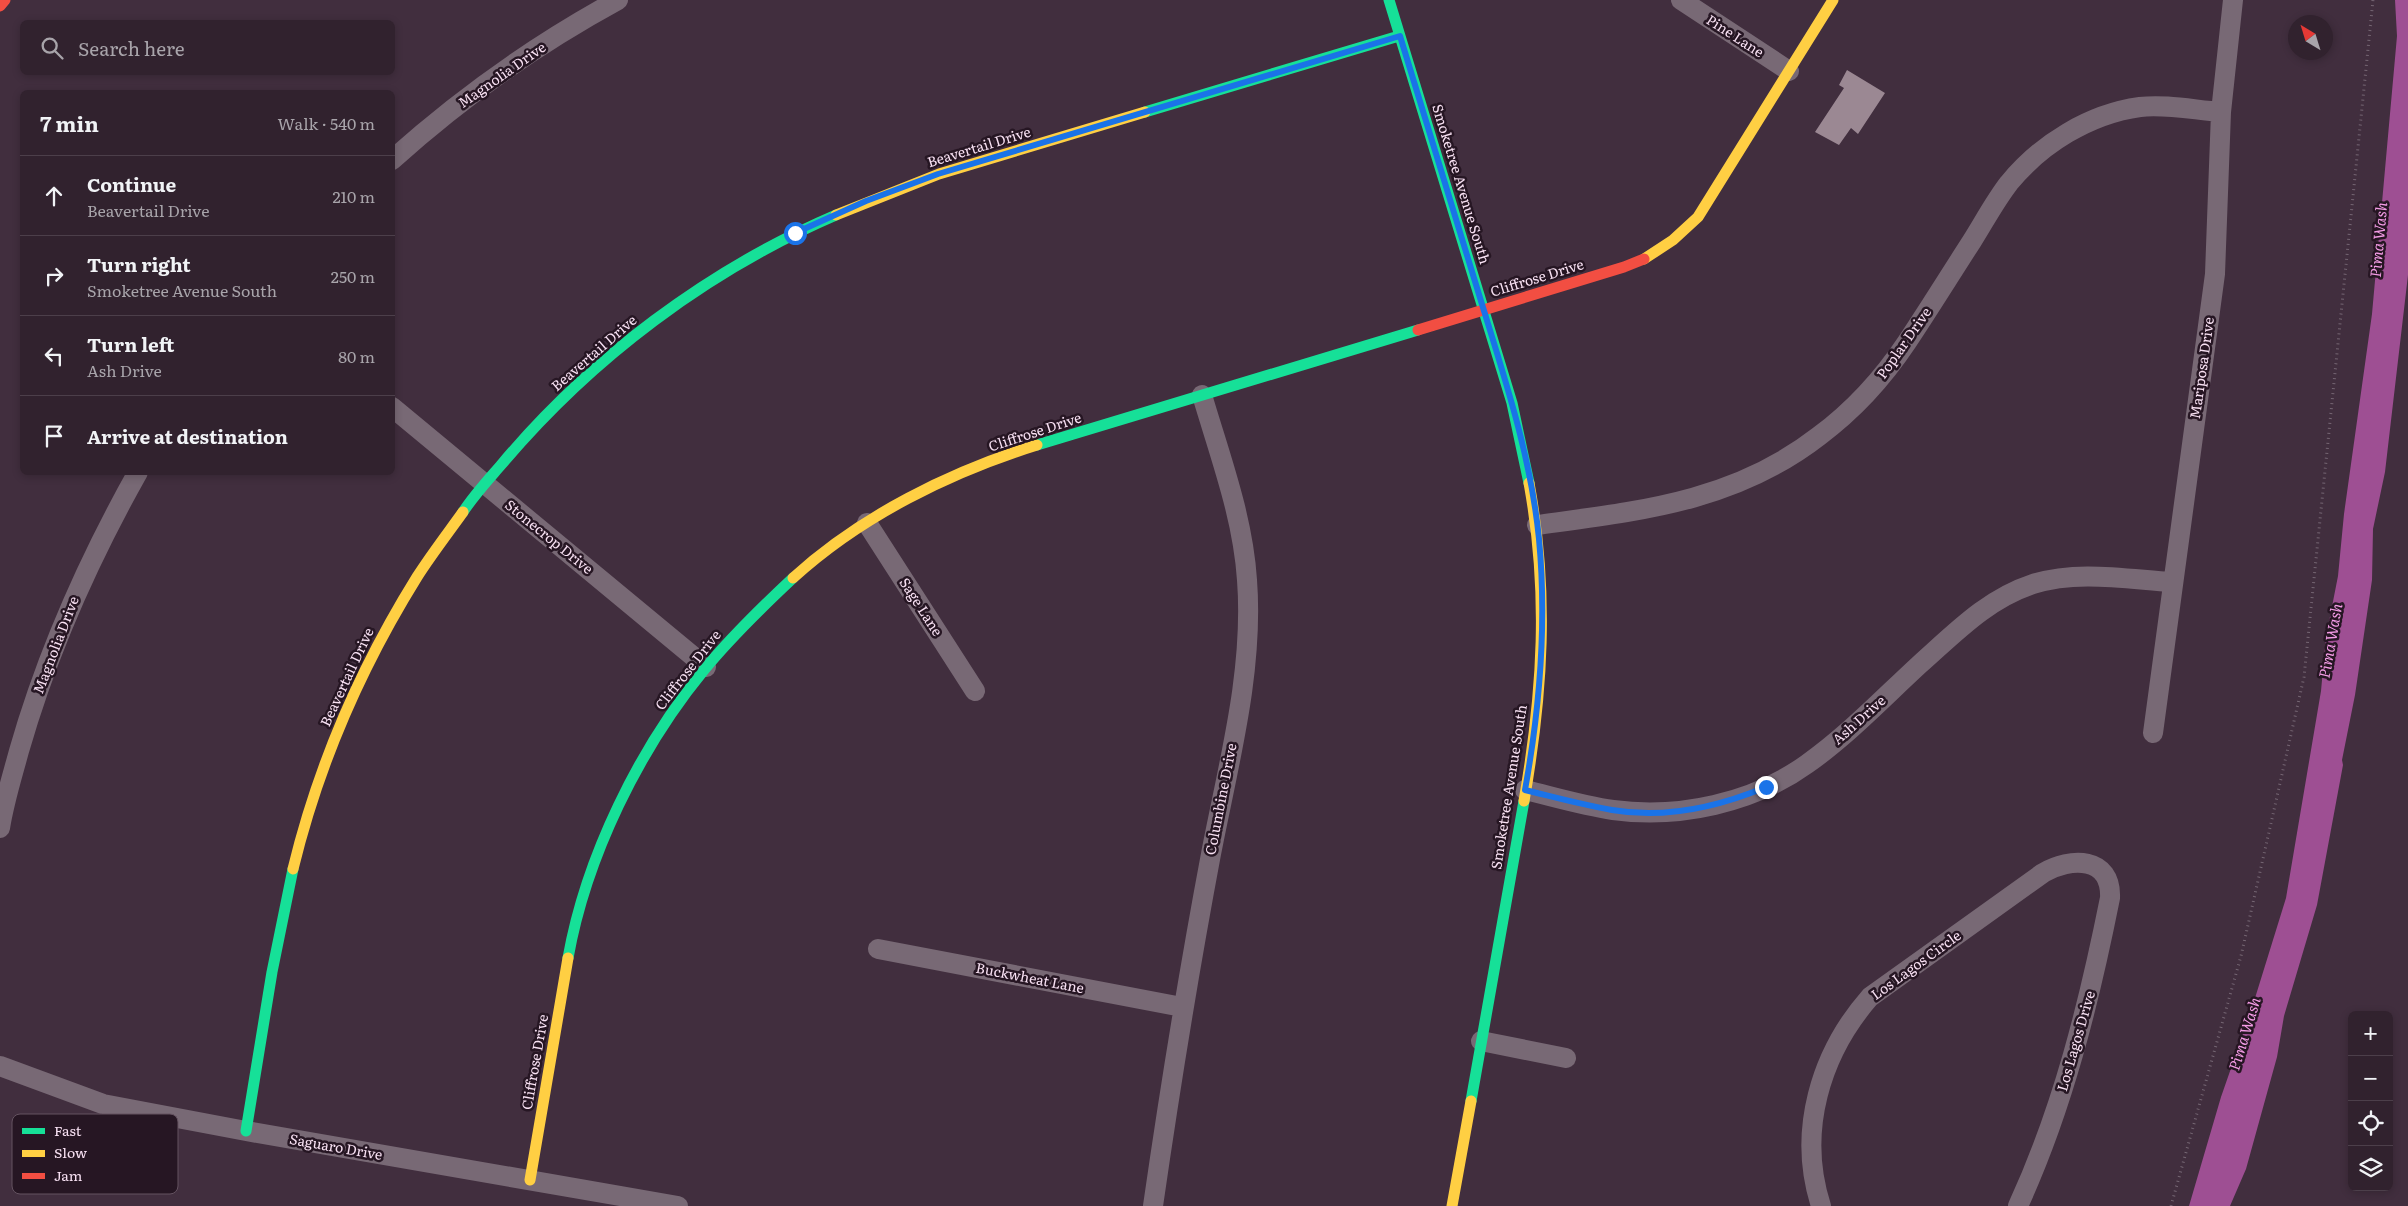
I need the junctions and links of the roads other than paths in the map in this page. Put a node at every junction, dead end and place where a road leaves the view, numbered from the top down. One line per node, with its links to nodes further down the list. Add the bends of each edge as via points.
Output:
1 (5, 0): 7 (street)
2 (618, 0): 11 (street, Magnolia Drive, via 584,18 500,73)
3 (1389, 0): 8 (street, Smoketree Avenue South)
4 (1681, 0): 9 (street, Pine Lane)
5 (1833, 0): 9 (street, Cliffrose Drive)
6 (2233, 0): 10 (street, Mariposa Drive)
7 (0, 6)
8 (1400, 36): 12 (street, Smoketree Avenue South); 16 (street, Beavertail Drive, via 938,174 866,201 795,233 710,282 608,357 544,416)
9 (1789, 72): 12 (street, Cliffrose Drive, via 1706,206 1690,227 1670,244 1636,263)
10 (2221, 112): 18 (street, Poplar Drive, via 2155,106 2137,108 2088,123 2044,149 2007,186 1887,370 1843,417 1792,455 1756,475 1704,496 1641,510); 19 (street, Mariposa Drive, via 2215,274)
11 (395, 157)
12 (1484, 310): 13 (street, Cliffrose Drive); 18 (street, Smoketree Avenue South, via 1512,402)
13 (1202, 395): 17 (street, Cliffrose Drive, via 1031,447 977,467 924,491); 27 (street, Columbine Drive, via 1241,535 1247,579 1248,624 1242,686)
14 (395, 410): 16 (street, Stonecrop Drive)
15 (136, 475): 24 (street, Magnolia Drive, via 107,526 65,618 30,713)
16 (484, 484): 20 (street, Stonecrop Drive); 33 (street, Beavertail Drive, via 444,536 402,601 365,670 333,741 308,815 288,890)
17 (867, 523): 20 (street, Cliffrose Drive, via 781,588); 21 (street, Sage Lane)
18 (1537, 525): 23 (street, Smoketree Avenue South, via 1543,606 1541,675 1534,744)
19 (2172, 582): 22 (street, Mariposa Drive); 23 (street, Ash Drive, via 2070,578 2034,584 2006,595 1969,620 1806,765 1766,787 1731,800 1680,811 1635,812)
20 (706, 667): 34 (street, Cliffrose Drive, via 667,719 637,768 590,873 574,929)
21 (975, 691)
22 (2153, 733)
23 (1525, 790): 28 (street, Smoketree Avenue South)
24 (0, 828)
25 (2102, 871): 38 (street, Los Lagos Circle, via 2080,862 2047,870 1870,997 1858,1011 1838,1042 1818,1093 1812,1148); 39 (street, Los Lagos Drive, via 2109,882 2110,898 2087,1006 2057,1109)
26 (878, 950): 27 (street, Buckwheat Lane)
27 (1182, 1007): 36 (street, Columbine Drive)
28 (1481, 1040): 29 (street); 37 (street, Smoketree Avenue South)
29 (1566, 1058)
30 (0, 1066): 31 (street, Saguaro Drive, via 103,1104)
31 (156, 1114)
32 (178, 1118): 33 (street, Saguaro Drive)
33 (246, 1131): 34 (street, Saguaro Drive)
34 (530, 1180): 35 (street, Saguaro Drive)
35 (678, 1206)
36 (1153, 1206)
37 (1452, 1206)
38 (1821, 1206)
39 (2018, 1206)

